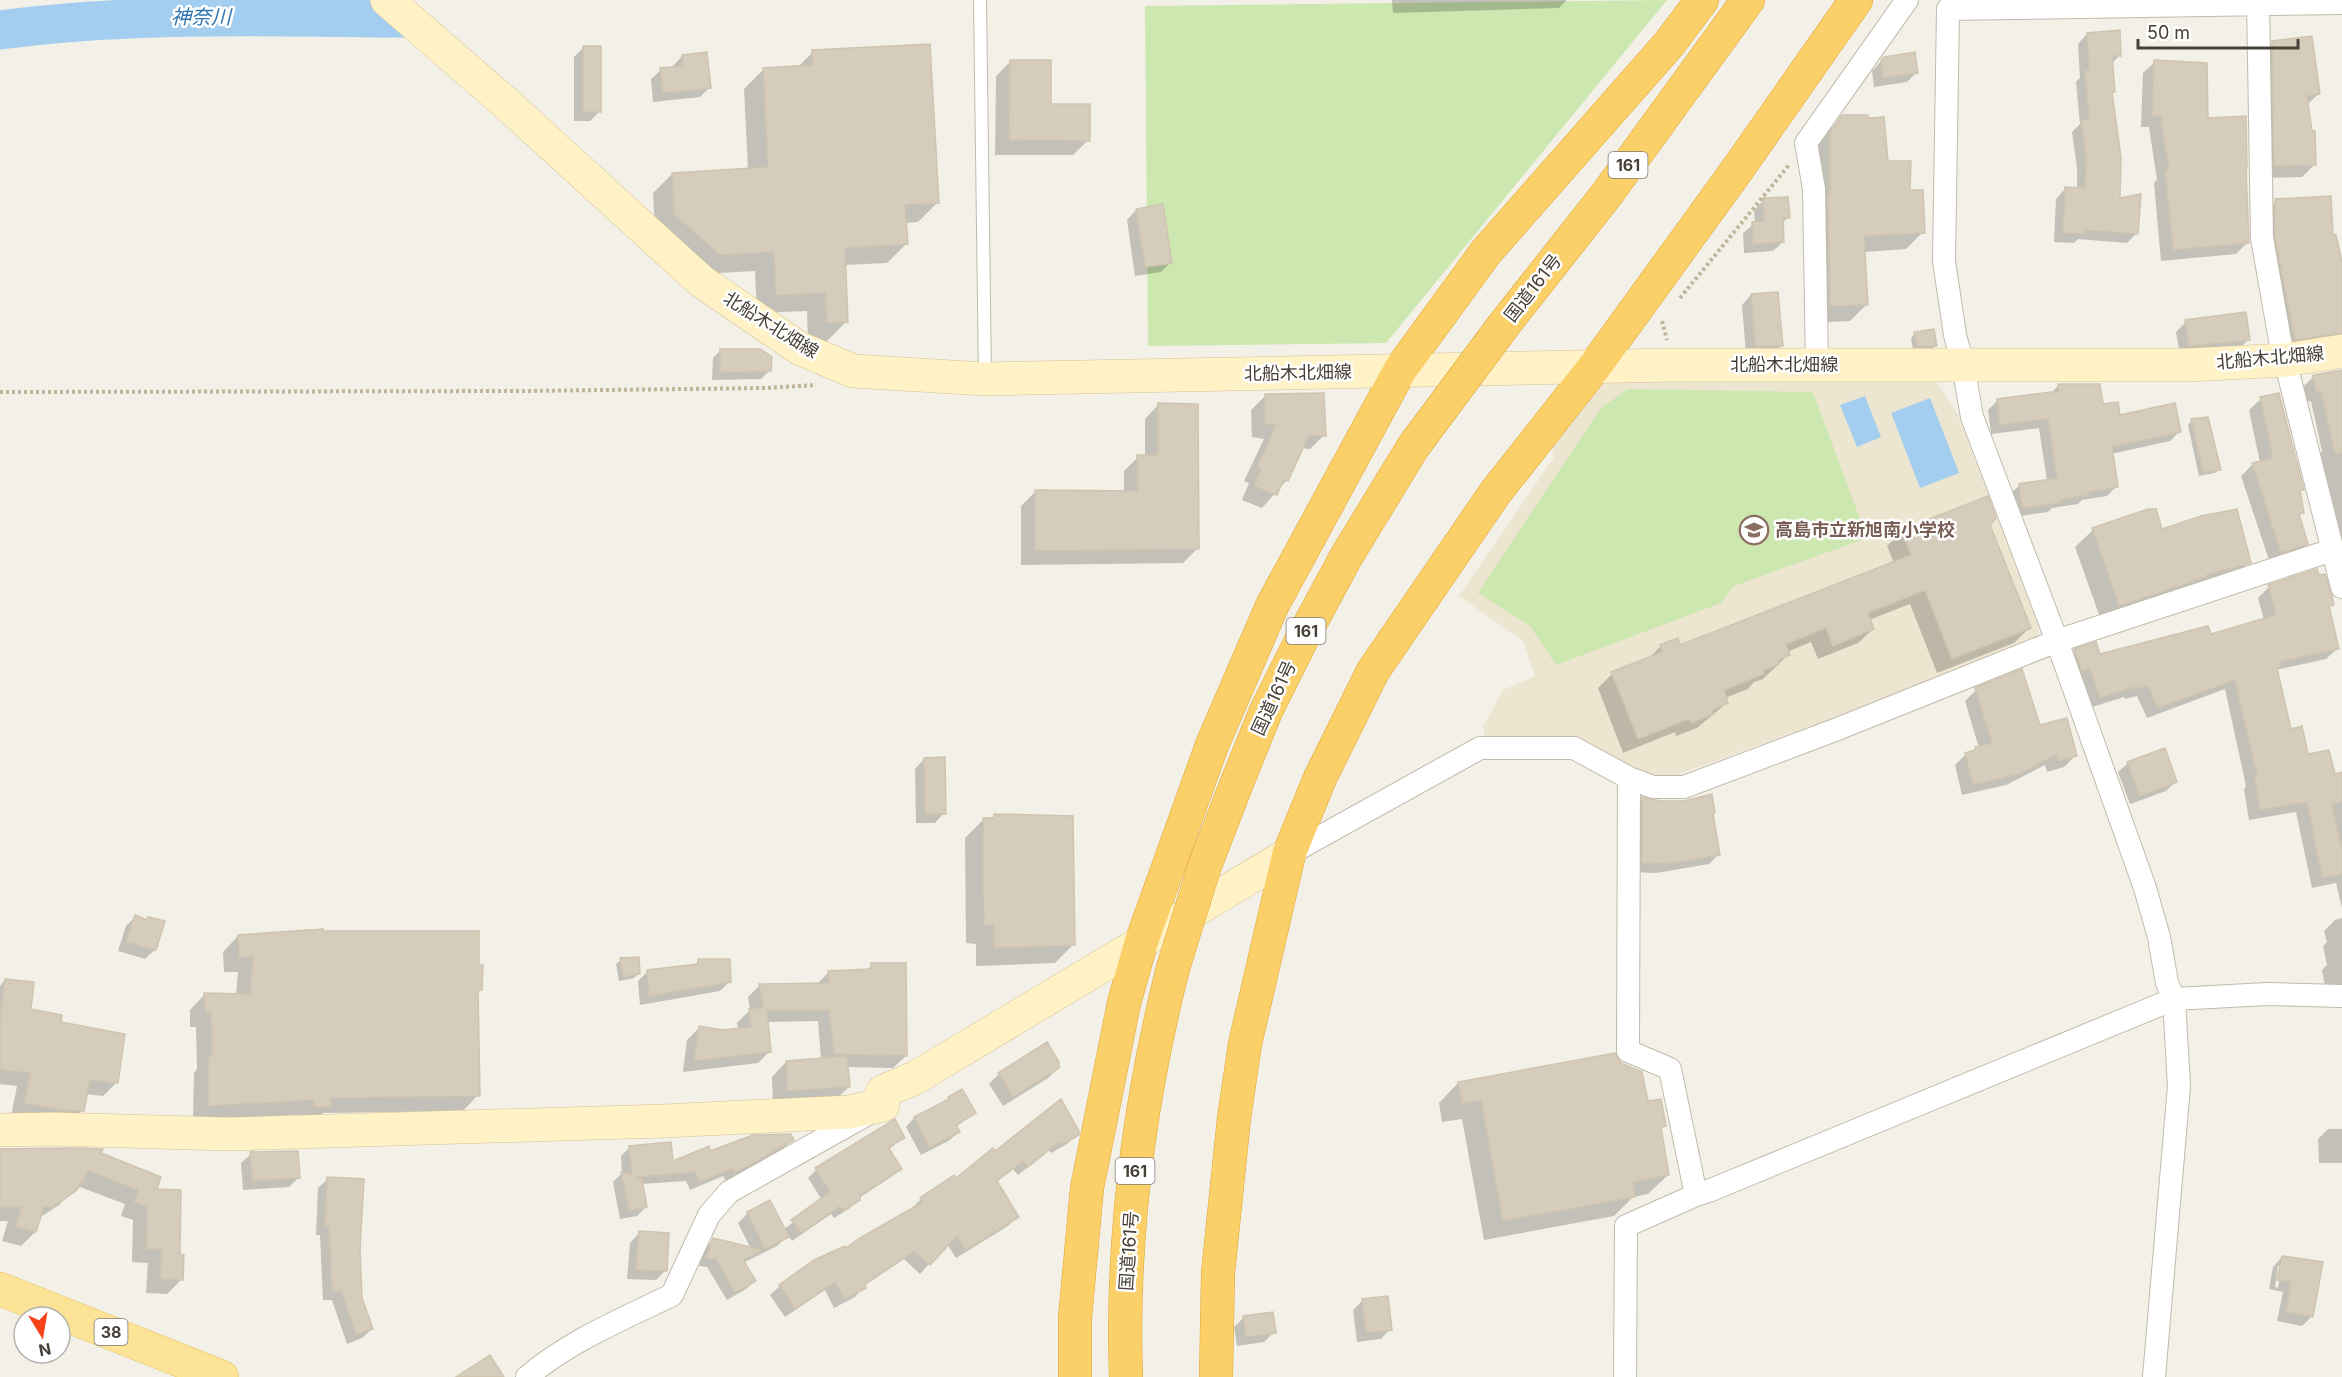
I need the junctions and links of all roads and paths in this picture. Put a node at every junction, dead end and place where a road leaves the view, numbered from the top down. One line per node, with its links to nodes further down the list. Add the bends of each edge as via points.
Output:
1 (387, 0): 19 (main road, 北船木北畑線, via 701,281 799,348)
2 (980, 0): 20 (lane)
3 (1702, 0): 18 (highway, via 1669,44 1486,252)
4 (1749, 0): 37 (highway, 国道161号 / 161, bridge, via 1607,194 1413,447 1346,557 1266,711 1204,868 1173,968 1148,1078 1126,1268)
5 (1856, 0): 17 (highway)
6 (1907, 0): 9 (street)
7 (2258, 2): 8 (street); 13 (street, via 2262,238); 16 (street, via 1948,9 1944,261 1955,335)
8 (2342, 3)
9 (1806, 143): 10 (path); 15 (street, via 1814,189)
10 (1676, 303)
11 (1669, 312): 14 (path, via 1662,321)
12 (2342, 351): 13 (main road, 北船木北畑線)
13 (2286, 360): 16 (main road, 北船木北畑線, via 2188,365); 22 (street)
14 (1673, 365): 15 (main road, 北船木北畑線); 17 (main road, 北船木北畑線)
15 (1817, 365): 16 (main road, 北船木北畑線)
16 (1964, 365): 24 (street, via 1972,417)
17 (1595, 366): 18 (main road, 北船木北畑線); 26 (highway, via 1495,493 1373,670 1320,778)
18 (1400, 370): 20 (main road, 北船木北畑線); 27 (highway, via 1272,606 1212,746)
19 (853, 371): 20 (main road, 北船木北畑線); 21 (path, via 821,385 765,388)
20 (985, 379)
21 (0, 392)
22 (2332, 550): 23 (street); 24 (street)
23 (2342, 587)
24 (2058, 641): 25 (street, via 1684,787 1653,787); 29 (street, via 2145,888)
25 (1629, 778): 26 (street, via 1574,748 1480,748); 32 (street, via 1628,1051 1670,1069)
26 (1289, 854): 27 (main road); 38 (highway, via 1245,1044 1234,1118 1218,1273)
27 (1142, 943): 30 (main road, via 915,1078 882,1092); 36 (highway, via 1112,1060 1087,1188 1075,1318)
28 (2342, 996): 29 (street, via 2267,994)
29 (2174, 999): 32 (street); 40 (street, via 2179,1086)
30 (883, 1105): 31 (main road, via 849,1112 664,1121 240,1133); 35 (street, via 729,1192 709,1215 672,1295 556,1355)
31 (0, 1130)
32 (1696, 1195): 39 (street, via 1626,1226)
33 (0, 1289): 34 (main road, 38)
34 (222, 1377)
35 (527, 1377)
36 (1075, 1377)
37 (1126, 1377)
38 (1216, 1377)
39 (1625, 1377)
40 (2154, 1377)

